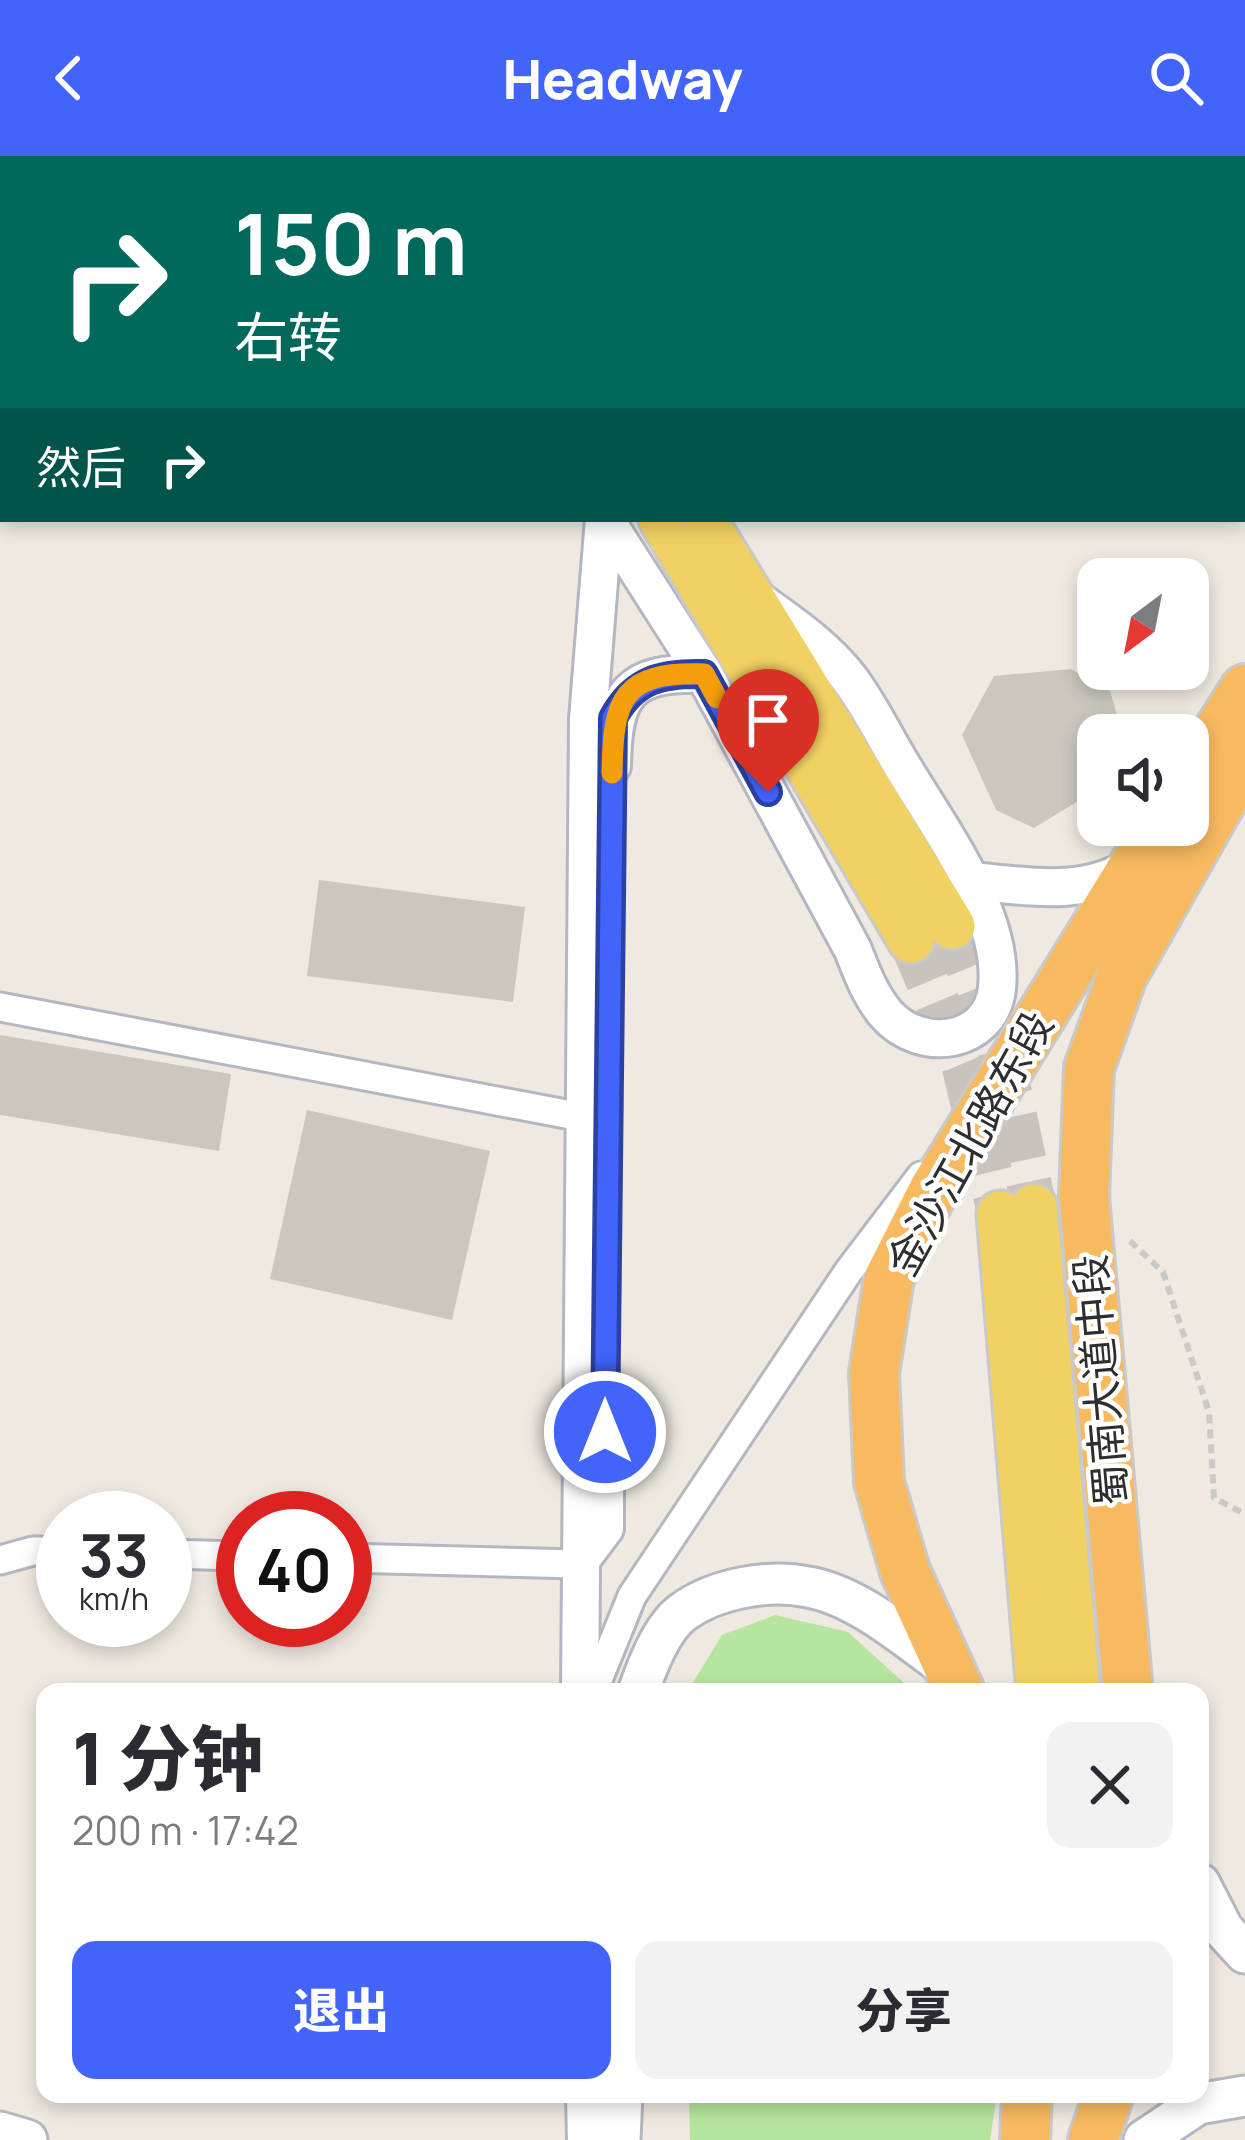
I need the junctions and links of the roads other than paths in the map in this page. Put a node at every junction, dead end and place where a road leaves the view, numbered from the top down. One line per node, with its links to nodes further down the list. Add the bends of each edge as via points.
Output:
1 (604, 522): 16 (street, via 588,719)
2 (606, 522): 6 (street)
3 (664, 522): 5 (main road, via 932,933)
4 (705, 522): 5 (main road)
5 (745, 590): 12 (street, via 816,642 850,679)
6 (704, 674): 12 (street, via 866,985 889,1018 916,1035 963,1036 990,1015 996,955); 20 (street, via 646,680 613,718 605,1528)
7 (1245, 689): 8 (highway)
8 (1209, 746)
9 (1245, 759): 15 (highway, 金沙江北路东段, via 1122,976)
10 (1145, 846): 12 (street, via 1107,883)
11 (1145, 846): 14 (highway, 金沙江北路东段)
12 (971, 881)
13 (0, 1007): 16 (street)
14 (1015, 1053): 21 (highway, 金沙江北路东段, via 889,1278 874,1373 879,1482 905,1571); 23 (street, via 848,1272 682,1520 632,1596)
15 (1089, 1067): 27 (highway, 蜀南大道中段, via 1084,1198)
16 (587, 1118): 20 (street)
17 (36, 1551): 19 (street)
18 (372, 1559): 20 (street)
19 (0, 1561)
20 (578, 1564): 22 (street)
21 (957, 1682): 24 (main road, via 844,1600 810,1587 762,1585 681,1613)
22 (580, 1683)
23 (597, 1683)
24 (642, 1683)
25 (1040, 1683): 26 (main road, 蜀南大道中段, via 1017,1210)
26 (1076, 1683)
27 (1127, 1683)
28 (1209, 1902): 29 (main road)
29 (1245, 1953)
30 (1245, 2096): 31 (main road)
31 (1209, 2102)
32 (585, 2103): 37 (street)
33 (622, 2103): 38 (main road)
34 (1204, 2103): 39 (main road)
35 (0, 2132): 36 (main road)
36 (27, 2140)
37 (586, 2140)
38 (620, 2140)
39 (1144, 2140)

